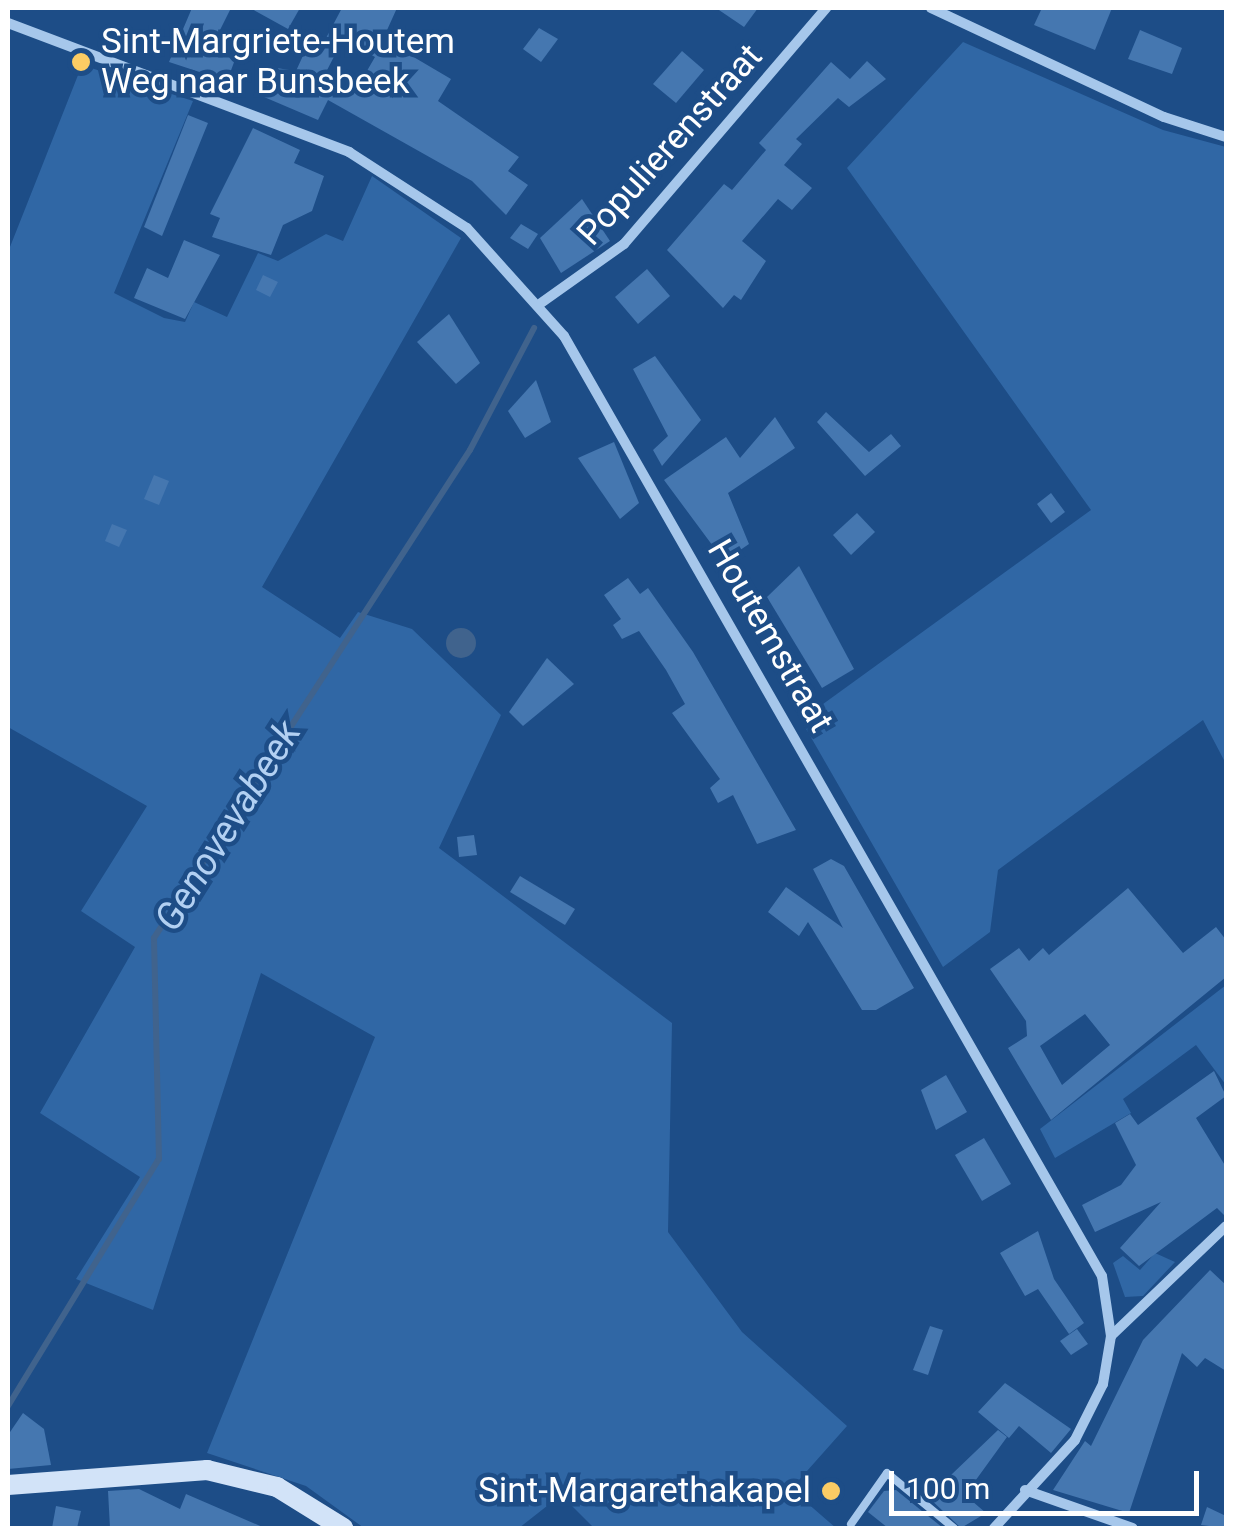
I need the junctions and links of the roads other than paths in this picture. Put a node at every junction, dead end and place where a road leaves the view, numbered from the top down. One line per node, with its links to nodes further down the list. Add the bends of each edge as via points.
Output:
1 (826, 8): 5 (street, Populierenstraat, via 624,244)
2 (931, 8): 4 (street, via 1164,117)
3 (8, 23): 5 (street, Houtemstraat, via 348,152 467,228)
4 (1226, 137)
5 (541, 302): 7 (street, Houtemstraat, via 1086,1244 1102,1276)
6 (1226, 1226): 7 (street)
7 (1111, 1336): 9 (street, Houtemstraat, via 1104,1384 1084,1424)
8 (8, 1485): 11 (street, via 207,1470 277,1487)
9 (1024, 1490): 13 (street, Houtemstraat); 14 (street)
10 (851, 1524): 12 (lane, via 887,1473)
11 (344, 1528)
12 (954, 1528)
13 (994, 1528)
14 (1133, 1528)

